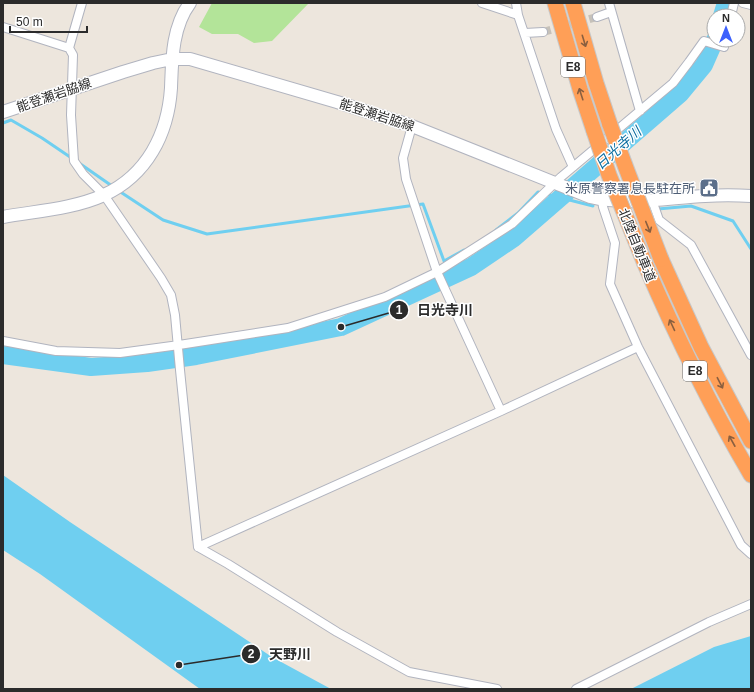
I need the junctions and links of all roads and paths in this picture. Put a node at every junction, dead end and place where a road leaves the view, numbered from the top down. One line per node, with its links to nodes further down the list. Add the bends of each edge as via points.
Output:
1 (82, 3): 17 (street)
2 (482, 3): 11 (street)
3 (516, 3): 11 (street)
4 (555, 3): 37 (highway, 北陸自動車道 / E8, one-way to 4, bridge, via 685,353 645,264 609,175)
5 (573, 3): 36 (highway, 北陸自動車道 / E8, one-way to 36, bridge, via 610,125 661,259 702,347)
6 (609, 3): 10 (street)
7 (743, 3): 9 (street)
8 (185, 4): 18 (main road)
9 (751, 5)
10 (611, 12): 12 (street); 20 (street)
11 (518, 15): 15 (street)
12 (597, 17)
13 (3, 27): 17 (street)
14 (542, 32): 15 (street)
15 (524, 33): 23 (street, via 556,129)
16 (706, 42): 20 (street, via 704,41 673,83)
17 (69, 48): 19 (street, via 73,55)
18 (172, 58): 19 (main road, 能登瀬岩脇線); 22 (main road, 能登瀬岩脇線, via 190,59); 25 (main road, via 170,102 157,144 146,163 126,181)
19 (71, 89): 21 (main road, 能登瀬岩脇線); 25 (street, via 74,161)
20 (640, 111): 23 (street)
21 (3, 112)
22 (412, 126): 24 (main road, 能登瀬岩脇線); 30 (street, via 403,158 406,179)
23 (573, 167): 24 (street)
24 (558, 184): 27 (main road, 能登瀬岩脇線); 30 (street, via 512,224)
25 (104, 195): 29 (main road, via 72,205); 32 (street, via 170,295)
26 (751, 196): 28 (main road, 能登瀬岩脇線)
27 (602, 200): 28 (main road, 能登瀬岩脇線); 33 (street, via 615,243 610,284)
28 (652, 200): 34 (street, via 659,220 691,245)
29 (3, 217)
30 (437, 272): 32 (street, via 385,297 288,328); 35 (street)
31 (3, 341): 32 (street, via 56,352 120,353)
32 (179, 347): 38 (street)
33 (638, 347): 35 (street); 39 (street, via 741,545)
34 (751, 355)
35 (501, 411): 38 (street)
36 (751, 441)
37 (751, 475)
38 (198, 547): 41 (street, via 337,632 409,672)
39 (751, 554)
40 (751, 604): 42 (street, via 709,622)
41 (497, 689)
42 (576, 689)

